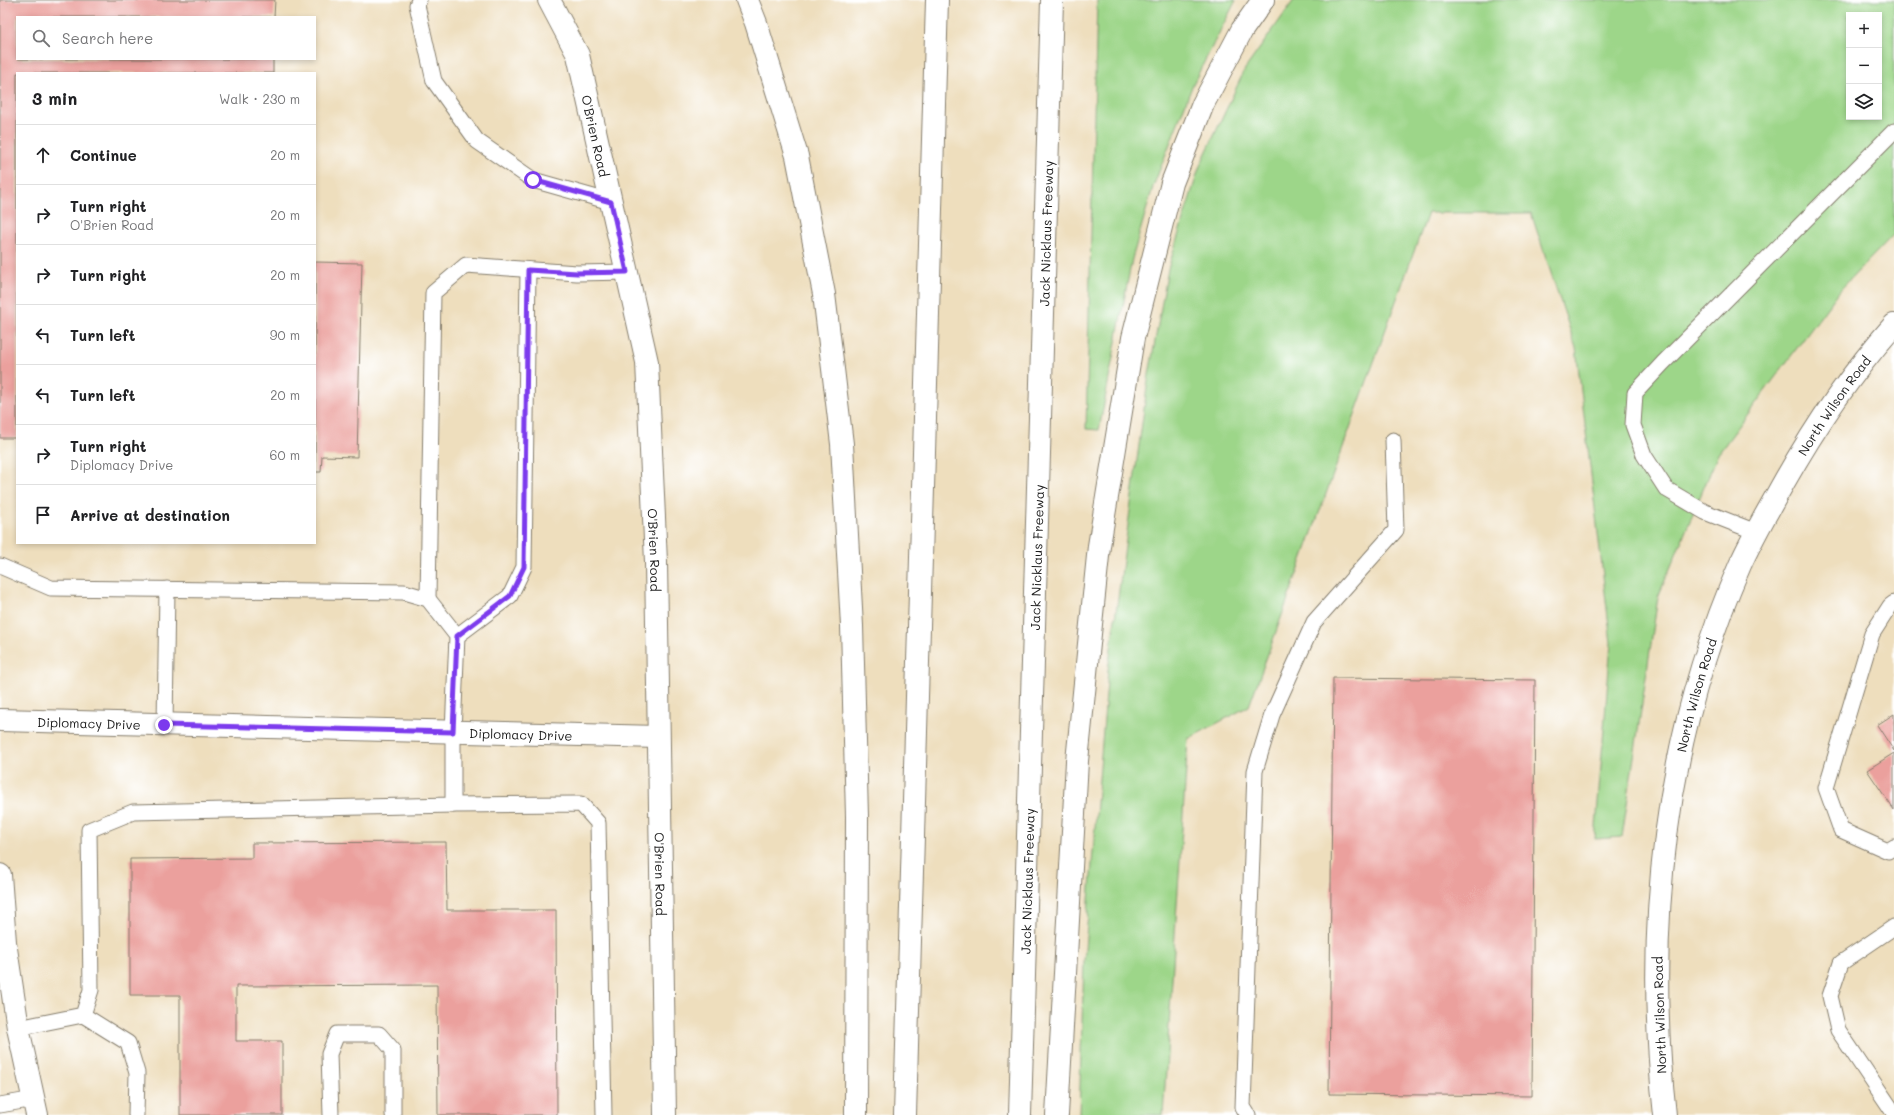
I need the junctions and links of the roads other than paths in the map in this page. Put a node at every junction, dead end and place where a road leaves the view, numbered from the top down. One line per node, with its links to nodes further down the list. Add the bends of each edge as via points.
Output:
1 (419, 0): 8 (lane, via 417,5 434,81 477,141 533,180)
2 (549, 0): 8 (main road, O'Brien Road, via 578,55)
3 (747, 0): 37 (main road, via 797,156 824,294 842,444 852,626 857,817)
4 (937, 0): 38 (main road)
5 (1052, 0): 39 (main road, Jack Nicklaus Freeway)
6 (1263, 0): 40 (main road, via 1242,30 1202,104 1175,176 1133,338 1099,546 1076,761)
7 (1894, 131): 13 (lane, via 1635,393 1633,425 1644,455 1666,489 1705,512)
8 (611, 202): 10 (main road, O'Brien Road)
9 (528, 270): 10 (lane, via 577,273); 16 (lane, via 466,265 433,294); 18 (lane, via 524,567 510,596)
10 (627, 272): 22 (main road, O'Brien Road, via 647,362 656,562)
11 (1894, 325): 13 (main road, North Wilson Road, via 1810,436)
12 (1393, 440): 41 (lane, via 1396,530 1314,622 1272,715 1255,771 1243,1107)
13 (1756, 532): 42 (main road, North Wilson Road, via 1740,565 1713,636 1689,710 1663,848 1656,1008)
14 (0, 566): 15 (lane, via 51,588)
15 (167, 589): 16 (lane, via 404,592); 20 (lane)
16 (428, 599): 18 (lane)
17 (1894, 603): 24 (lane, via 1872,634 1826,788 1841,830 1888,851)
18 (457, 636): 21 (lane)
19 (0, 720): 20 (main road, Diplomacy Drive)
20 (164, 725): 21 (main road, Diplomacy Drive)
21 (453, 732): 22 (main road, Diplomacy Drive); 23 (lane)
22 (658, 737): 36 (main road, O'Brien Road)
23 (453, 805): 27 (lane, via 133,812 90,830 91,990); 35 (lane, via 581,804 598,823)
24 (1894, 847)
25 (0, 875): 28 (main road, via 5,942)
26 (1894, 927): 31 (lane, via 1841,963 1830,996 1838,1030)
27 (83, 1015): 28 (lane); 32 (lane, via 128,1043 137,1073)
28 (18, 1028): 30 (main road)
29 (0, 1105): 30 (lane)
30 (35, 1107)
31 (1894, 1113)
32 (136, 1115)
33 (331, 1115): 34 (lane, via 329,1054 337,1034 379,1034 393,1050)
34 (394, 1115)
35 (604, 1115)
36 (665, 1115)
37 (856, 1115)
38 (905, 1115)
39 (1020, 1115)
40 (1057, 1115)
41 (1248, 1115)
42 (1665, 1115)

